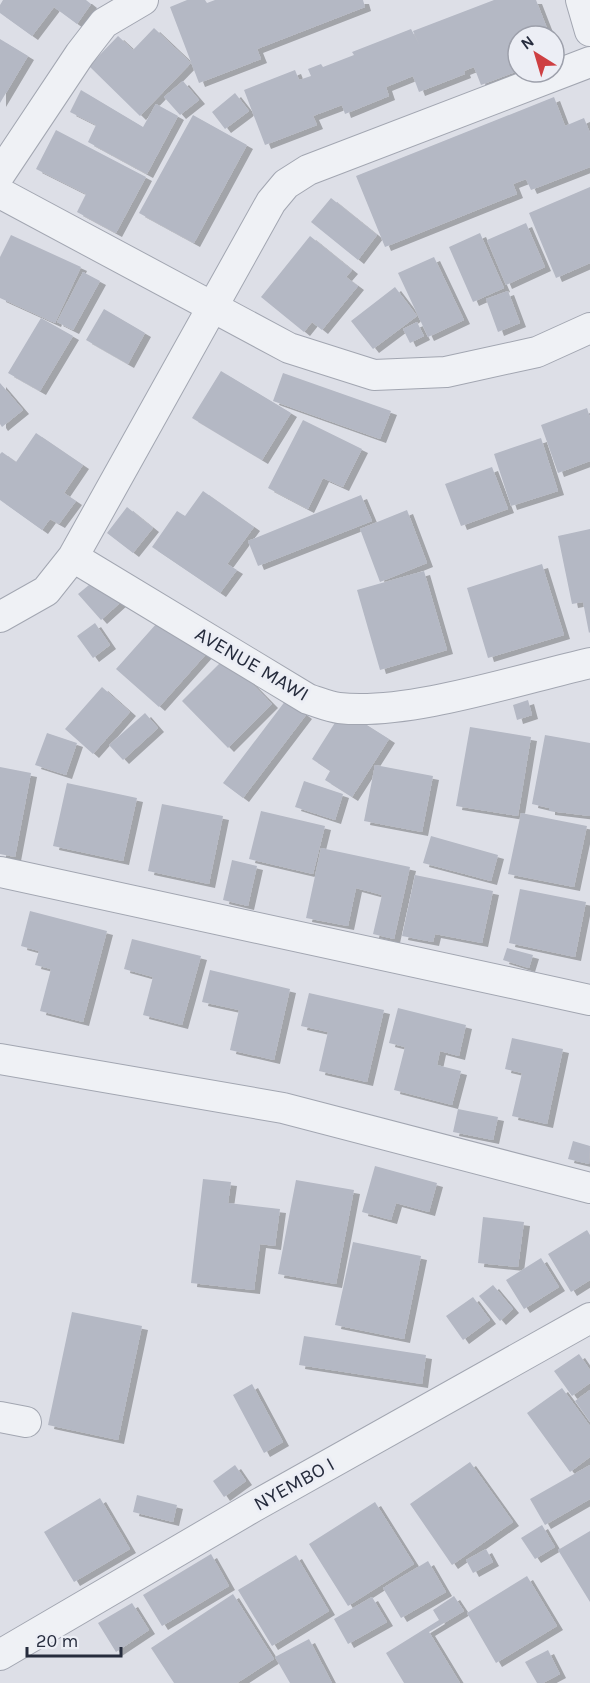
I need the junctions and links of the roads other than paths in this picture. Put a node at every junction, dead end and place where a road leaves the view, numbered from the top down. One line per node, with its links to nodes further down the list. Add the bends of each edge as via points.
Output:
1 (143, 0): 5 (street, via 104,23)
2 (581, 0): 3 (street)
3 (590, 31)
4 (590, 62): 7 (street, via 308,170 286,184 271,202)
5 (0, 174)
6 (0, 193): 7 (street)
7 (212, 308): 8 (street, via 289,348 374,375 446,372 537,352); 9 (street)
8 (590, 328)
9 (72, 556): 10 (street, via 46,591); 11 (street, AVENUE MAWI, via 308,699 338,708 432,700)
10 (0, 617)
11 (590, 663)
12 (0, 873): 13 (street)
13 (590, 1000)
14 (0, 1059): 15 (street, via 283,1108)
15 (590, 1188)
16 (590, 1318): 17 (street, NYEMBO I, via 253,1507)
17 (0, 1655)

